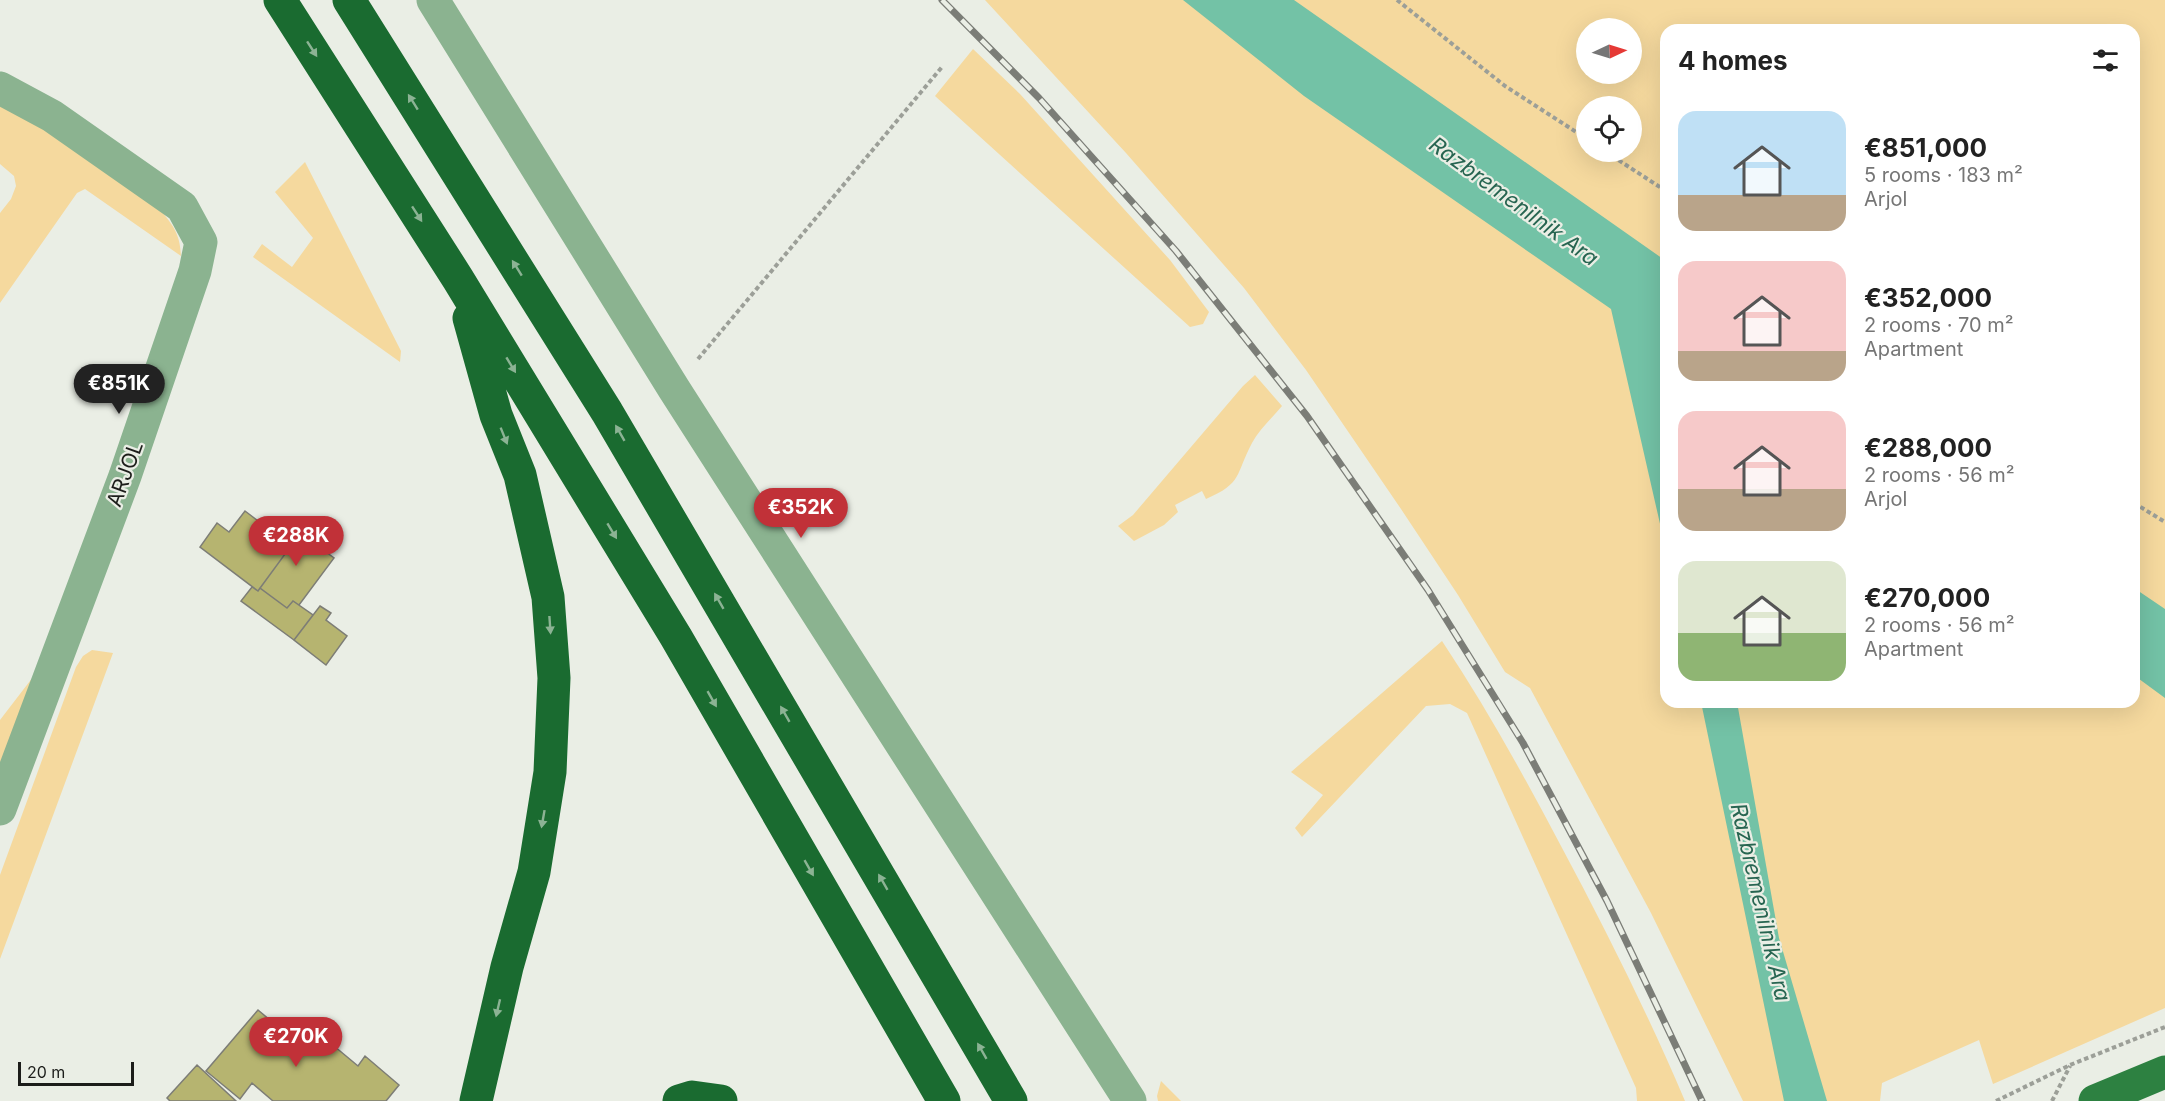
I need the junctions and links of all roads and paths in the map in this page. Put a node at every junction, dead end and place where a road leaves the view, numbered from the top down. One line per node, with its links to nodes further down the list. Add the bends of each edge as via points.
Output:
1 (280, 0): 10 (highway, one-way to 10)
2 (349, 0): 21 (highway, one-way to 2, via 607,412)
3 (433, 0): 11 (street)
4 (1397, 0): 7 (path, via 1505,86)
5 (942, 67): 11 (path)
6 (0, 88): 14 (street, ARJOL, via 52,116 182,207 201,242 195,271 125,476)
7 (1576, 132)
8 (1621, 162): 9 (path)
9 (1660, 187)
10 (458, 279): 17 (highway, one-way to 17, via 496,415 520,476 548,597 554,678 550,772 534,872); 20 (highway, one-way to 20, via 676,637)
11 (674, 389): 22 (street)
12 (2140, 507): 13 (path)
13 (2165, 522)
14 (0, 809)
15 (2165, 1027): 23 (path, via 2070,1065)
16 (2165, 1071): 24 (main road)
17 (476, 1101)
18 (679, 1101): 19 (highway, via 692,1097)
19 (721, 1101)
20 (944, 1101)
21 (1011, 1101)
22 (1130, 1101)
23 (1996, 1101)
24 (2095, 1101)

